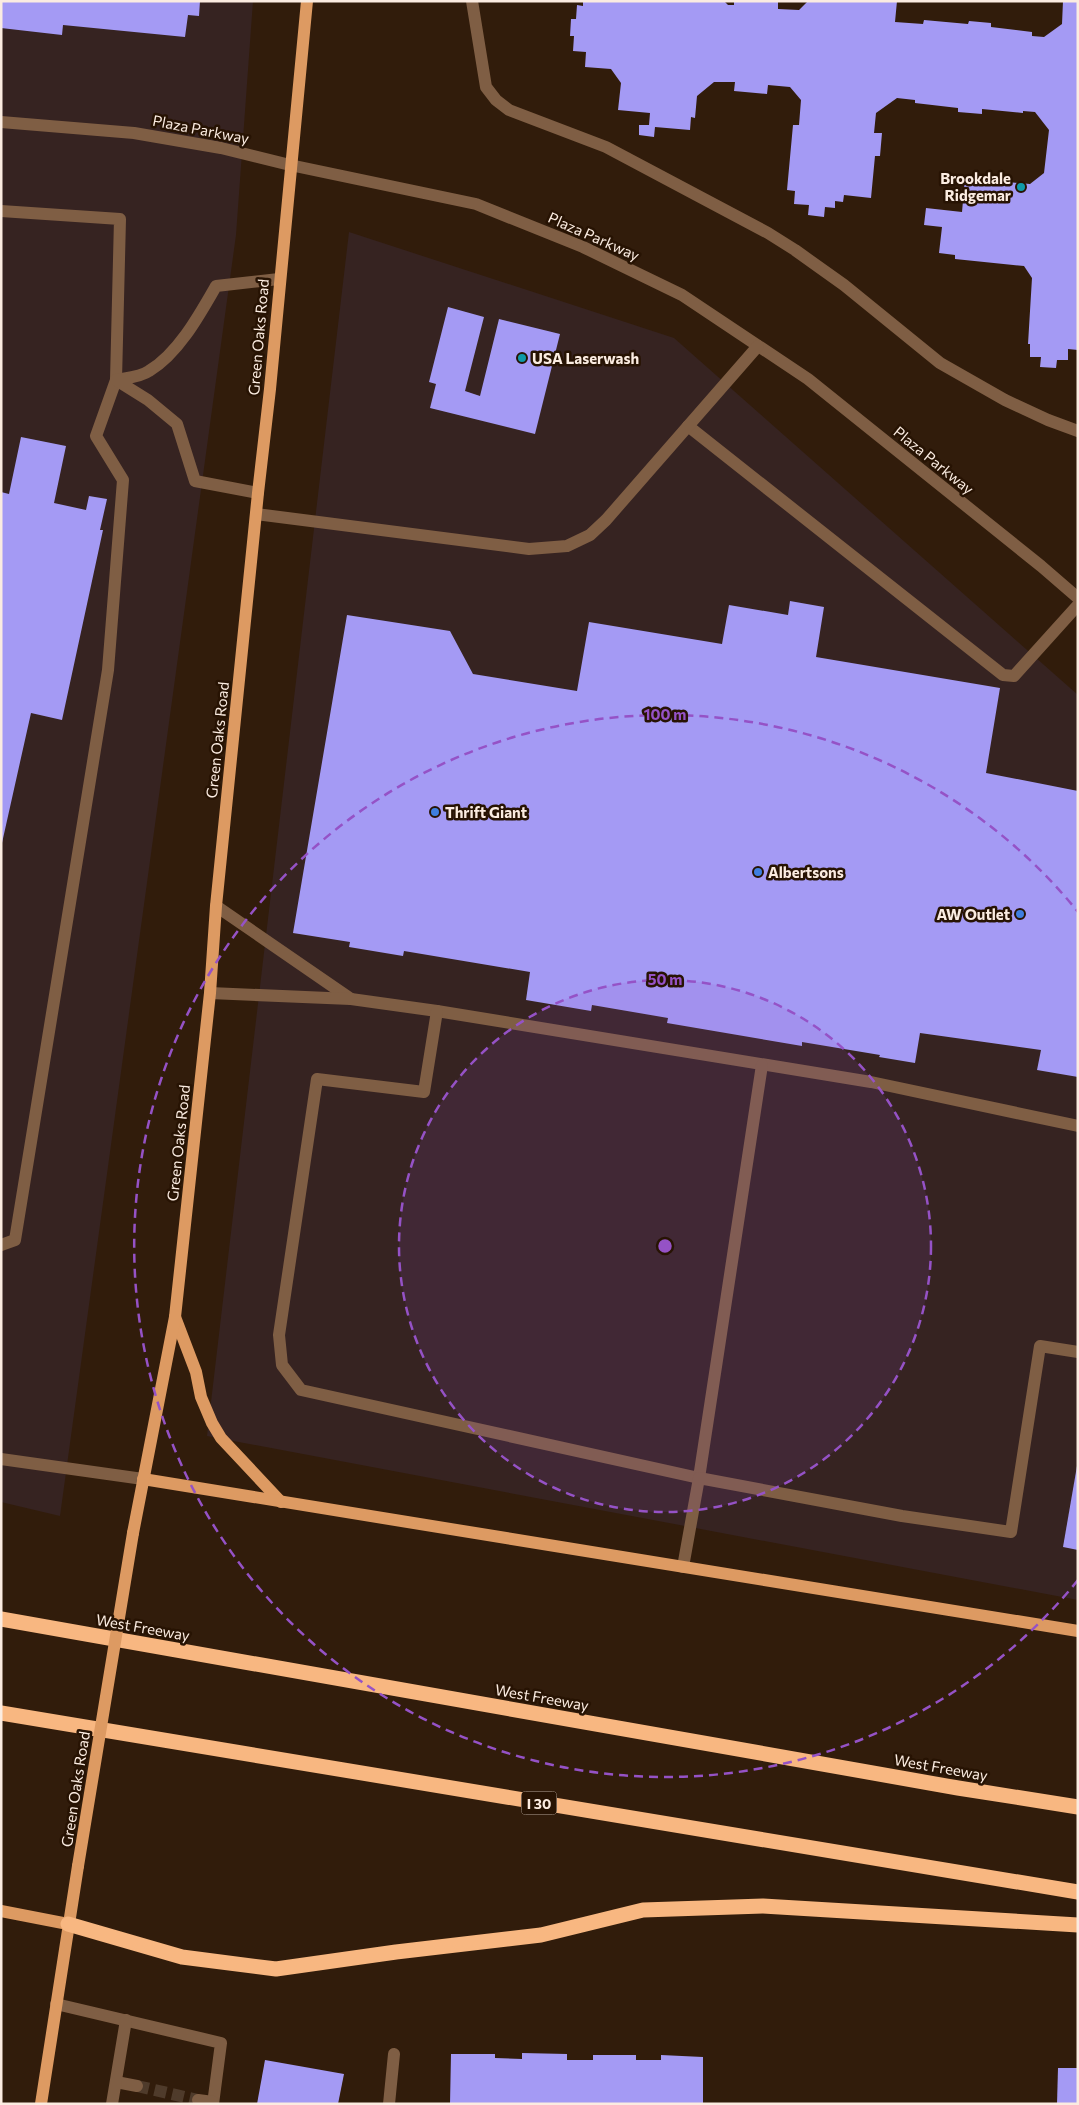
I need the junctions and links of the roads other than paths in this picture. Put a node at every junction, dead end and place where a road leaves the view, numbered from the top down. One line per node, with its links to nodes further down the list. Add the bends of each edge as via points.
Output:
1 (307, 1): 4 (main road, Green Oaks Road)
2 (472, 1): 10 (street, via 486,87 510,110 606,147 768,233 844,285 940,363 1005,400)
3 (1, 122): 4 (street, Plaza Parkway, via 134,134 221,148)
4 (290, 165): 6 (main road, Green Oaks Road); 7 (street, Plaza Parkway, via 476,204 583,246 682,296)
5 (1, 211): 8 (street, via 120,220)
6 (279, 279): 8 (street, via 216,286 192,328 162,361 148,372); 11 (main road, Green Oaks Road)
7 (758, 346): 9 (street); 13 (street, Plaza Parkway, via 808,379)
8 (116, 380): 11 (street, via 177,424 195,481); 21 (street, via 96,436 123,480 108,670 15,1240)
9 (688, 426): 12 (street, via 606,520 590,535 567,546 529,549); 14 (street, via 1003,675 1014,676)
10 (1078, 431)
11 (258, 493): 12 (main road, Green Oaks Road)
12 (256, 514): 15 (main road, Green Oaks Road)
13 (1078, 598)
14 (1078, 605)
15 (216, 906): 16 (main road, Green Oaks Road); 17 (street)
16 (210, 993): 17 (street); 22 (main road, Green Oaks Road)
17 (351, 999): 18 (street)
18 (437, 1011): 19 (street); 25 (street, via 424,1092 317,1079 280,1334 282,1365 301,1390)
19 (762, 1065): 20 (street, via 871,1082); 25 (street)
20 (1078, 1126)
21 (1, 1245)
22 (175, 1317): 26 (main road, Green Oaks Road); 27 (main road, via 212,1423 221,1438)
23 (1078, 1352): 25 (street, via 1040,1346 1011,1532 902,1516)
24 (1, 1459): 26 (street)
25 (699, 1478): 28 (street)
26 (143, 1479): 27 (main road); 35 (main road, Green Oaks Road, bridge)
27 (281, 1502): 28 (main road)
28 (683, 1567): 30 (main road)
29 (1, 1619): 32 (highway, West Freeway, via 948,1786)
30 (1078, 1631)
31 (1, 1712): 33 (highway, I 30)
32 (1078, 1806)
33 (1078, 1892)
34 (1, 1911): 35 (main road)
35 (68, 1924): 36 (highway, via 182,1956 276,1970 541,1935 643,1910 763,1906); 37 (main road, Green Oaks Road)
36 (1078, 1925)
37 (56, 2004): 38 (street); 44 (main road, Green Oaks Road)
38 (126, 2020): 40 (street); 43 (street, via 221,2042)
39 (394, 2054): 46 (street)
40 (116, 2082): 41 (street); 45 (street)
41 (137, 2086)
42 (198, 2100): 43 (street)
43 (213, 2103)
44 (41, 2104)
45 (112, 2104)
46 (388, 2104)

